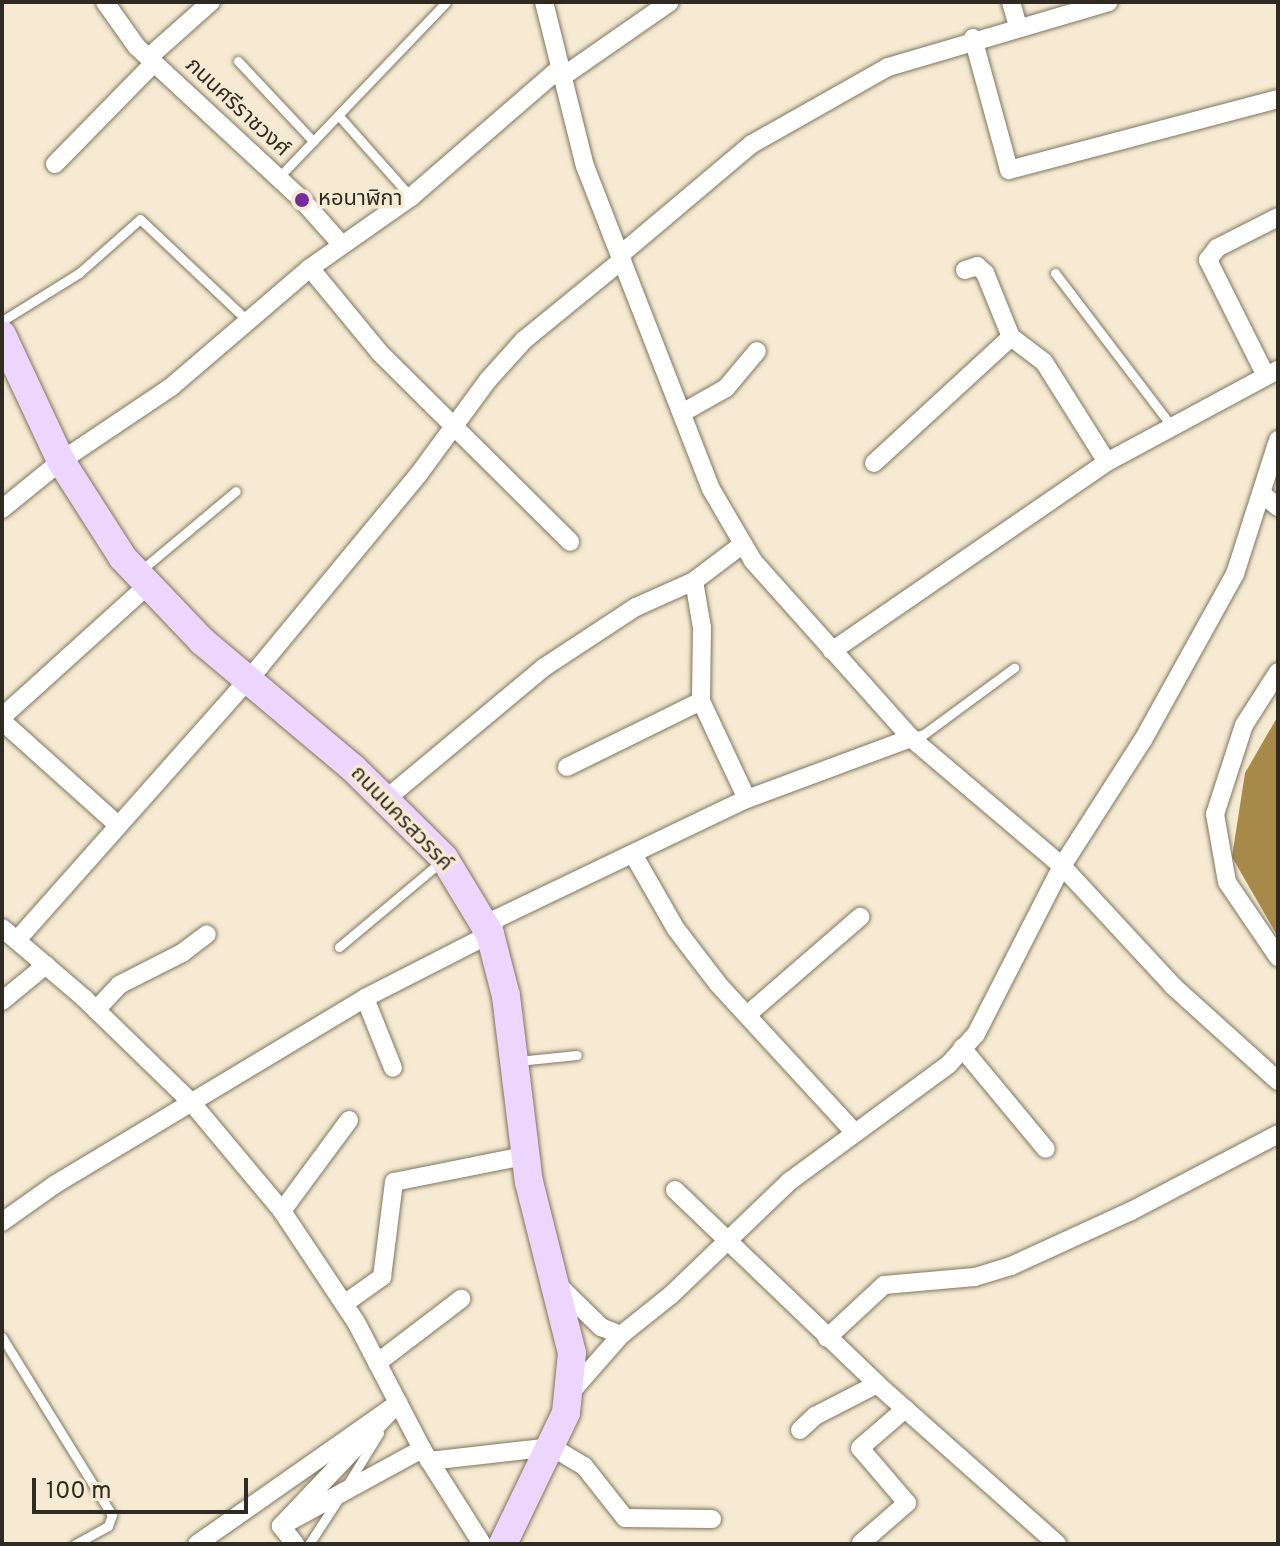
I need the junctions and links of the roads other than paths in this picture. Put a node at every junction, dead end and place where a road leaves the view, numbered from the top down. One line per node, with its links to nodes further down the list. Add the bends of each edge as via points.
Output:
1 (105, 2): 10 (street, ภนนศรีราชวงศ์)
2 (211, 2): 10 (street)
3 (446, 2): 14 (lane)
4 (544, 2): 12 (street)
5 (670, 2): 12 (street)
6 (1011, 2): 8 (street)
7 (1109, 2): 8 (street)
8 (1018, 26): 9 (street)
9 (973, 38): 13 (street, via 1009,170); 21 (street, via 888,67 752,144)
10 (152, 60): 16 (street); 17 (street, ภนนศรีราชวงศ์)
11 (238, 61): 15 (lane)
12 (561, 73): 18 (street); 21 (street, via 585,166)
13 (1278, 99)
14 (339, 116): 15 (lane); 18 (lane)
15 (313, 141): 17 (lane)
16 (55, 164)
17 (278, 178): 20 (street, ภนนศรีราชวงศ์)
18 (411, 197): 20 (street)
19 (1278, 217): 31 (street, via 1217,248 1208,260)
20 (342, 245): 22 (street)
21 (621, 258): 32 (street); 33 (street, via 524,340)
22 (310, 268): 26 (street); 33 (street, via 380,353)
23 (965, 270): 28 (street, via 977,266 985,273)
24 (1055, 273): 34 (lane)
25 (2, 321): 26 (lane, via 79,273 140,219)
26 (248, 321): 36 (street, via 171,387)
27 (2, 335): 30 (main road, ถนนนครสวรรค์)
28 (1011, 337): 37 (street, via 1044,362); 38 (street)
29 (757, 351): 32 (street, via 726,388)
30 (8, 365): 36 (main road, ถนนนครสวรรค์)
31 (1272, 373): 34 (street)
32 (682, 413): 44 (street, via 711,489)
33 (453, 428): 43 (street); 50 (street)
34 (1173, 428): 37 (street)
35 (1278, 440): 40 (street)
36 (61, 461): 42 (street); 45 (main road, ถนนนครสวรรค์)
37 (1107, 462): 47 (street)
38 (874, 463)
39 (236, 491): 45 (lane)
40 (1262, 494): 41 (street); 60 (street, via 1235,574 1209,626)
41 (1278, 507)
42 (2, 509)
43 (570, 542)
44 (743, 544): 46 (street); 47 (street)
45 (142, 580): 50 (main road, ถนนนครสวรรค์); 52 (street)
46 (694, 581): 51 (street, via 702,628); 55 (street, via 636,607 543,668)
47 (832, 651): 53 (street)
48 (1014, 668): 53 (lane)
49 (1278, 672): 66 (street, via 1244,725 1215,814 1227,882)
50 (248, 679): 55 (main road, ถนนนครสวรรค์); 57 (street)
51 (701, 701): 54 (street); 56 (street)
52 (2, 719): 57 (street)
53 (911, 738): 56 (street); 60 (street)
54 (567, 767)
55 (386, 799): 59 (main road, ถนนนครสวรรค์)
56 (747, 799): 58 (street)
57 (118, 825): 62 (street)
58 (633, 854): 64 (street, via 496,919); 71 (street, via 676,929)
59 (444, 858): 64 (main road, ถนนนครสวรรค์); 65 (lane)
60 (1062, 866): 72 (street, via 1005,983); 76 (street, via 1173,986)
61 (860, 917): 71 (street)
62 (9, 934): 67 (street)
63 (207, 934): 70 (street, via 119,985)
64 (490, 934): 68 (street); 74 (main road, ถนนนครสวรรค์)
65 (339, 947)
66 (1278, 957)
67 (46, 965): 69 (street); 70 (street)
68 (365, 998): 75 (street); 77 (street)
69 (2, 1001)
70 (96, 1010): 77 (street)
71 (747, 1015): 79 (street)
72 (962, 1048): 79 (street, via 949,1064); 81 (street)
73 (577, 1055): 74 (lane)
74 (515, 1062): 82 (main road, ถนนนครสวรรค์)
75 (393, 1068)
76 (1278, 1081)
77 (191, 1102): 84 (street); 85 (street)
78 (349, 1120): 84 (street)
79 (854, 1132): 86 (street, via 790,1181)
80 (1278, 1134): 92 (street, via 1011,1266 975,1277 884,1285)
81 (1046, 1149)
82 (524, 1156): 87 (main road, ถนนนครสวรรค์); 89 (street, via 394,1182 382,1277)
83 (675, 1190): 86 (street)
84 (282, 1211): 89 (street)
85 (2, 1222)
86 (728, 1241): 90 (street); 92 (street)
87 (556, 1284): 90 (street, via 601,1327); 95 (main road, ถนนนครสวรรค์, via 572,1353)
88 (461, 1299): 93 (street)
89 (344, 1304): 93 (street)
90 (621, 1335): 95 (street)
91 (2, 1337): 104 (lane, via 112,1515 108,1526)
92 (827, 1338): 94 (street)
93 (377, 1363): 96 (street)
94 (877, 1384): 97 (street); 98 (street, via 815,1416)
95 (569, 1394): 99 (main road, ถนนนครสวรรค์)
96 (398, 1403): 100 (street); 102 (street); 105 (street); 107 (lane)
97 (905, 1409): 103 (street, via 860,1448 907,1503); 110 (street)
98 (800, 1430)
99 (552, 1447): 100 (street); 101 (street, via 584,1466 625,1518); 109 (main road, ถนนนครสวรรค์)
100 (426, 1455): 102 (street); 108 (street)
101 (712, 1519)
102 (281, 1526): 106 (street)
103 (861, 1543)
104 (75, 1544)
105 (197, 1544)
106 (295, 1544)
107 (309, 1544)
108 (482, 1544)
109 (503, 1544)
110 (1057, 1544)

